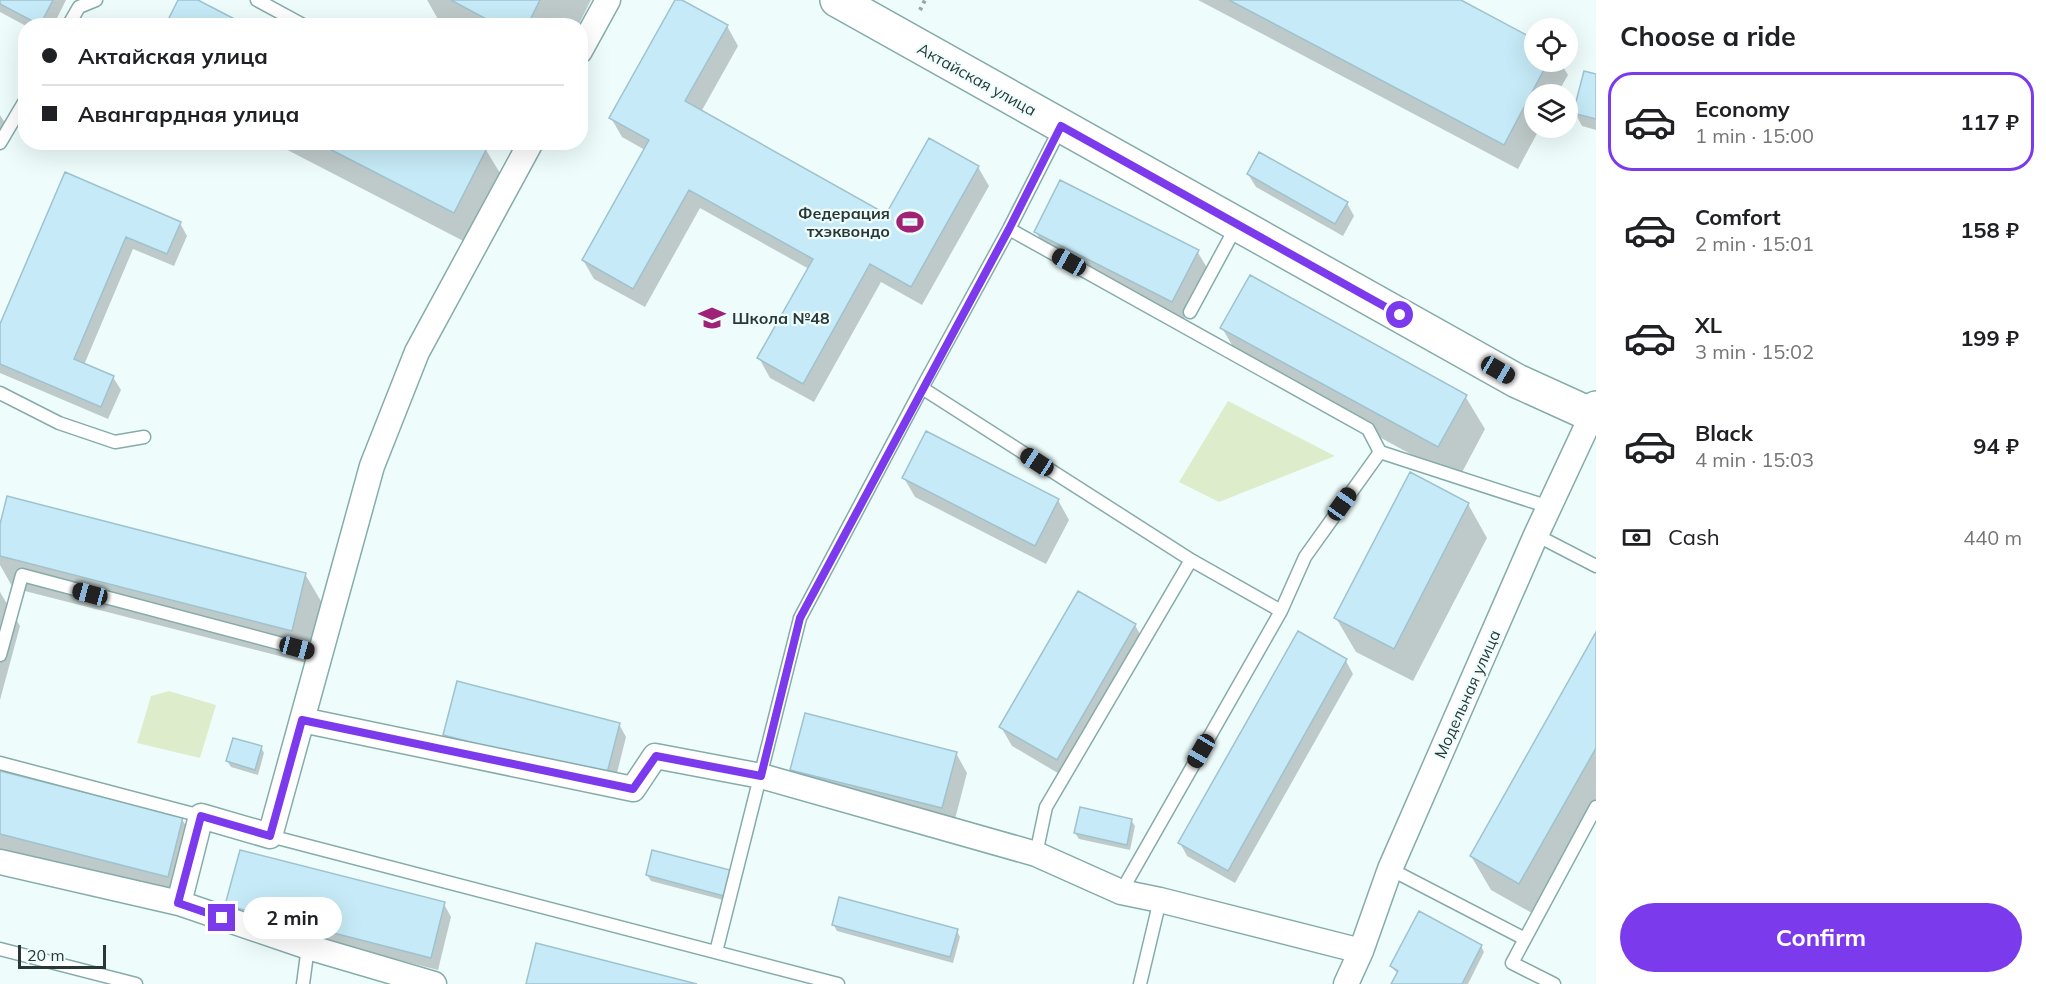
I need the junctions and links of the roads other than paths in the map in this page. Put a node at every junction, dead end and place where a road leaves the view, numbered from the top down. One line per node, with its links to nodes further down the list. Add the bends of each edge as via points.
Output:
1 (96, 0): 5 (lane, via 79,7)
2 (257, 0): 6 (lane)
3 (608, 0): 7 (street)
4 (837, 0): 9 (street, Актайская улица)
5 (73, 18)
6 (290, 18)
7 (588, 36)
8 (18, 113): 10 (lane)
9 (1061, 126): 12 (street, Актайская улица); 13 (lane)
10 (0, 143)
11 (526, 150): 25 (street, via 417,352 372,466)
12 (1237, 225): 14 (lane); 17 (street, Актайская улица)
13 (1009, 229): 15 (lane); 19 (lane, via 1368,429)
14 (1191, 312)
15 (922, 388): 22 (lane); 29 (lane, via 800,618)
16 (0, 393): 18 (lane, via 59,423 115,442)
17 (1592, 425): 20 (street, Модельная улица)
18 (144, 437)
19 (1380, 452): 20 (lane); 24 (lane, via 1305,556)
20 (1549, 507): 21 (street, Модельная улица)
21 (1536, 535): 23 (lane); 35 (street, Модельная улица)
22 (1191, 560): 24 (lane); 33 (lane, via 1046,807)
23 (1596, 566)
24 (1281, 611): 36 (lane)
25 (320, 654): 26 (lane, via 22,575); 27 (street)
26 (0, 655)
27 (302, 720): 29 (street, via 633,789 656,756); 32 (street)
28 (0, 762): 31 (lane)
29 (761, 776): 33 (street); 43 (lane)
30 (1596, 807): 39 (lane)
31 (201, 816): 32 (street); 38 (street)
32 (270, 836): 43 (lane)
33 (1036, 854): 36 (street)
34 (0, 862): 38 (street)
35 (1390, 869): 39 (lane); 42 (street, Модельная улица)
36 (1121, 892): 37 (street)
37 (1160, 900): 42 (street); 48 (lane)
38 (178, 903): 40 (street)
39 (1525, 939): 50 (lane, via 1512,963)
40 (308, 947): 45 (lane); 46 (street)
41 (0, 949): 44 (lane)
42 (1361, 951): 49 (street, Модельная улица)
43 (716, 952): 47 (lane)
44 (136, 984)
45 (303, 984)
46 (434, 984)
47 (838, 984)
48 (1140, 984)
49 (1346, 984)
50 (1554, 984)

